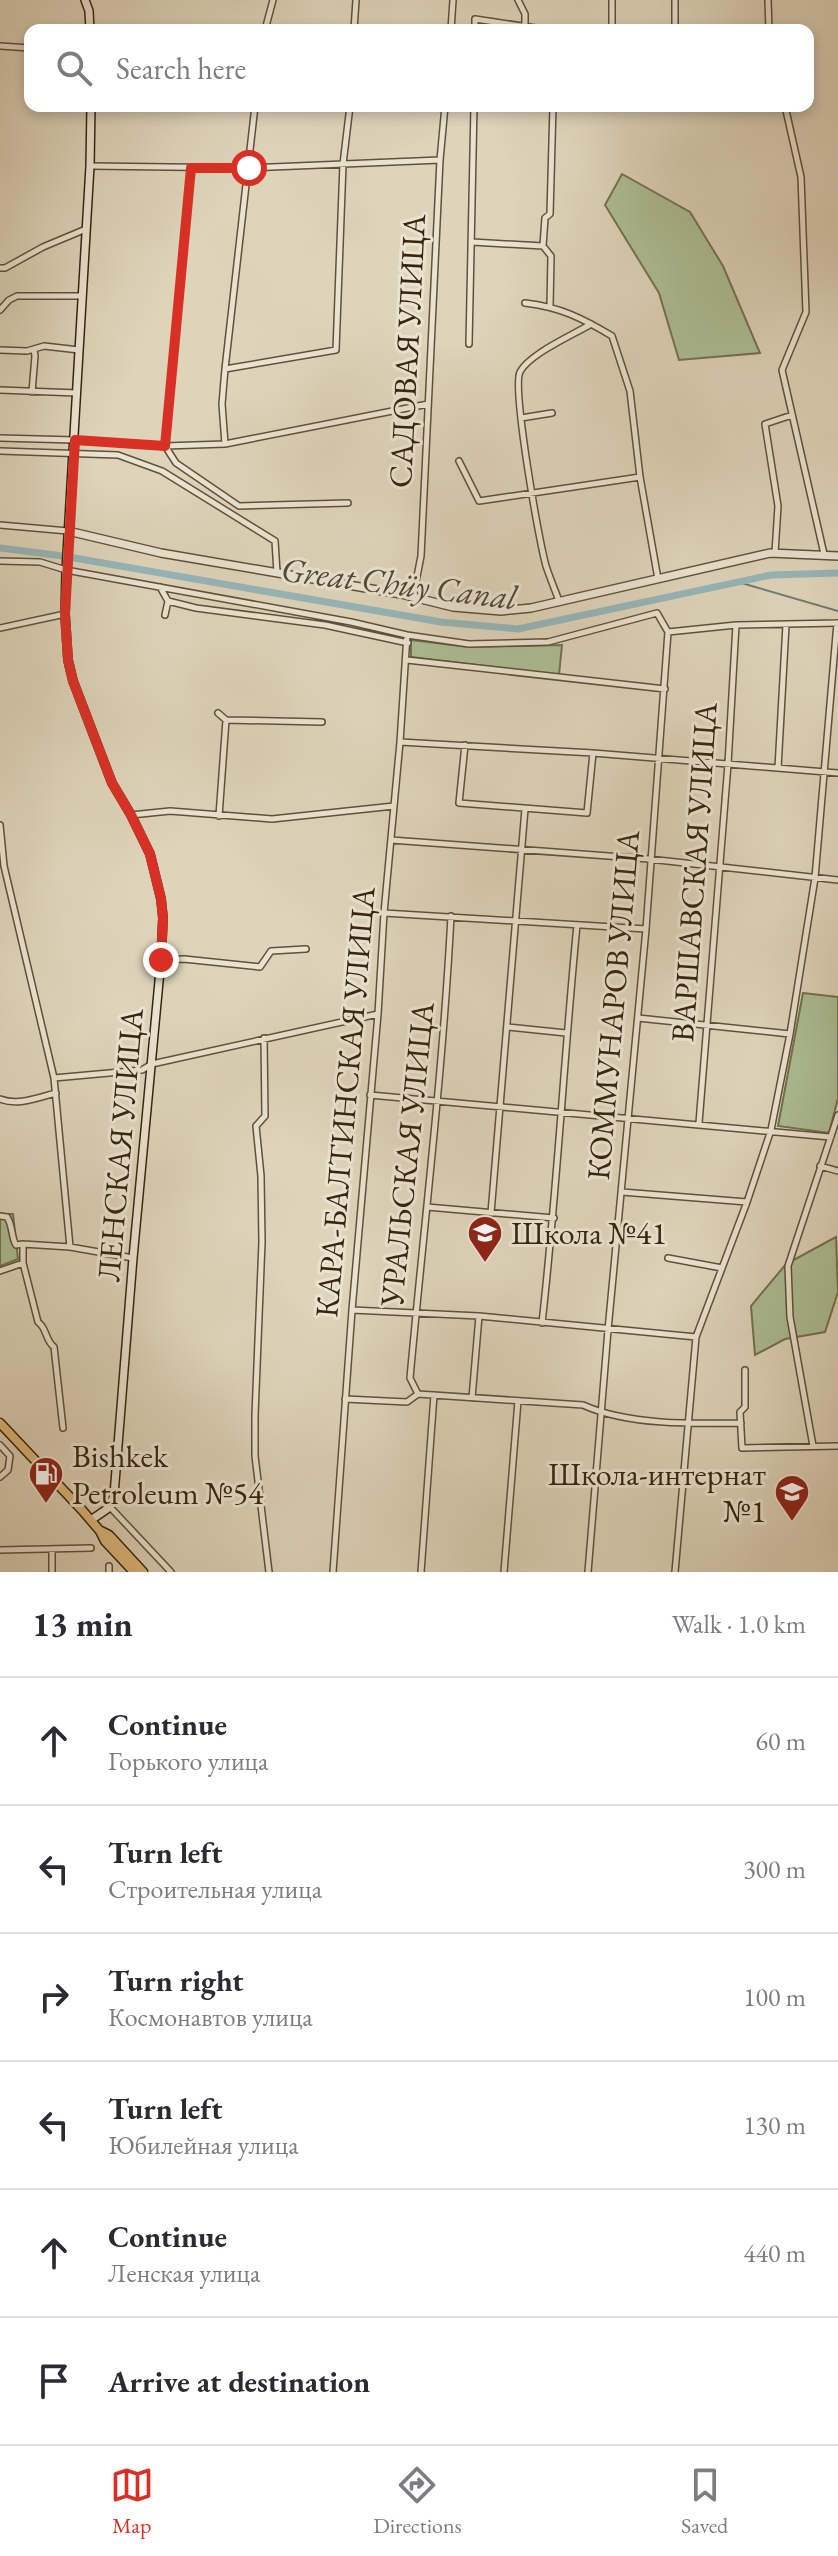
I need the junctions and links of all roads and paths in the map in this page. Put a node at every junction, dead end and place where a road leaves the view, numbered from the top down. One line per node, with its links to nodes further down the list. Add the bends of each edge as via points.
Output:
1 (87, 0): 9 (main road)
2 (273, 0): 10 (street)
3 (356, 0): 11 (street)
4 (453, 0): 12 (street)
5 (518, 0): 15 (street)
6 (612, 0): 16 (street)
7 (675, 0): 17 (street)
8 (768, 0): 18 (street)
9 (90, 24)
10 (267, 24)
11 (354, 24)
12 (451, 24)
13 (475, 24): 14 (street, via 475,19)
14 (511, 24)
15 (525, 24)
16 (612, 24)
17 (675, 24)
18 (769, 24)
19 (0, 46): 20 (street)
20 (24, 48)
21 (91, 112): 30 (main road, ЛЕНСКАЯ УЛИЦА)
22 (254, 112): 32 (street)
23 (349, 112): 29 (street)
24 (444, 112): 28 (street, САДОВАЯ УЛИЦА)
25 (474, 112): 34 (street)
26 (553, 112): 35 (street, via 550,214 545,218)
27 (786, 112): 52 (street, via 801,177 806,312 782,370)
28 (440, 160): 29 (street); 50 (street, САДОВАЯ УЛИЦА)
29 (343, 164): 32 (street); 46 (street, via 336,350)
30 (90, 166): 31 (street); 33 (main road, ЛЕНСКАЯ УЛИЦА)
31 (191, 168): 32 (street); 57 (street)
32 (249, 168): 46 (street)
33 (87, 229): 36 (street); 37 (main road, ЛЕНСКАЯ УЛИЦА)
34 (472, 242): 35 (street); 42 (street)
35 (543, 246): 39 (street, via 551,256)
36 (0, 268)
37 (82, 296): 40 (street, via 17,296); 45 (main road, ЛЕНСКАЯ УЛИЦА)
38 (525, 303): 39 (street)
39 (550, 306): 41 (street)
40 (0, 310)
41 (591, 324): 53 (street, via 526,362 518,375); 61 (street, via 612,336 617,350 630,391)
42 (469, 344)
43 (0, 350): 44 (street)
44 (34, 350): 45 (street); 48 (street)
45 (79, 350): 49 (main road, ЛЕНСКАЯ УЛИЦА)
46 (225, 369): 56 (street)
47 (0, 390): 48 (street)
48 (32, 392): 49 (street)
49 (77, 393): 55 (main road, ЛЕНСКАЯ УЛИЦА)
50 (428, 404): 56 (street); 74 (street, САДОВАЯ УЛИЦА, via 421,556)
51 (552, 413): 53 (street)
52 (792, 415): 66 (street, via 765,424 778,506); 67 (street)
53 (521, 418): 62 (street)
54 (0, 438): 55 (street)
55 (75, 440): 57 (street); 59 (main road, ЛЕНСКАЯ УЛИЦА)
56 (225, 444): 57 (street)
57 (165, 446): 63 (street, via 176,463 239,506)
58 (0, 451): 59 (street)
59 (74, 452): 65 (main road, ЛЕНСКАЯ УЛИЦА); 71 (street, via 118,455 162,471 275,541)
60 (459, 461): 62 (street, via 479,501)
61 (640, 477): 62 (street); 72 (street)
62 (532, 493): 76 (street)
63 (348, 503)
64 (0, 525): 65 (street)
65 (68, 532): 70 (main road, ЛЕНСКАЯ УЛИЦА); 71 (main road)
66 (775, 553): 67 (main road); 72 (main road)
67 (824, 554): 68 (main road)
68 (838, 556)
69 (0, 561): 70 (street)
70 (66, 568): 73 (street); 77 (main road, ЛЕНСКАЯ УЛИЦА)
71 (277, 573): 74 (main road)
72 (658, 579): 76 (main road)
73 (160, 586): 75 (street); 84 (street)
74 (413, 597): 76 (main road, via 501,611)
75 (168, 601): 78 (street); 85 (street)
76 (559, 601)
77 (65, 614): 82 (street); 101 (main road, ЛЕНСКАЯ УЛИЦА, via 73,681 112,783)
78 (165, 615)
79 (837, 623): 81 (street); 97 (street)
80 (736, 625): 81 (street); 83 (street); 95 (street, ВАРШАВСКАЯ УЛИЦА)
81 (786, 625): 96 (street)
82 (0, 628)
83 (668, 632): 84 (street, via 657,613 548,642 469,644); 87 (street, КОММУНАРОВ УЛИЦА)
84 (407, 635): 85 (street, КАРА-БАЛТИНСКАЯ УЛИЦА)
85 (408, 643): 86 (street, КАРА-БАЛТИНСКАЯ УЛИЦА)
86 (407, 660): 87 (street); 91 (street, КАРА-БАЛТИНСКАЯ УЛИЦА)
87 (665, 689): 94 (street, КОММУНАРОВ УЛИЦА)
88 (218, 713): 89 (street)
89 (226, 720): 90 (street); 102 (street)
90 (322, 722)
91 (400, 742): 92 (street); 99 (street, КАРА-БАЛТИНСКАЯ УЛИЦА)
92 (465, 745): 93 (street); 100 (street, via 459,803)
93 (593, 753): 94 (street); 100 (street, via 587,813)
94 (659, 758): 95 (street); 106 (street, КОММУНАРОВ УЛИЦА)
95 (728, 764): 96 (street); 107 (street, ВАРШАВСКАЯ УЛИЦА)
96 (778, 768): 97 (street)
97 (825, 772): 98 (street); 108 (street)
98 (838, 773)
99 (394, 806): 102 (street, via 272,819); 104 (street, КАРА-БАЛТИНСКАЯ УЛИЦА)
100 (525, 809): 105 (street)
101 (131, 815): 102 (street, via 170,811); 116 (main road, ЛЕНСКАЯ УЛИЦА, via 158,882)
102 (219, 816)
103 (0, 825): 125 (street, via 4,866)
104 (391, 840): 105 (street); 110 (street, КАРА-БАЛТИНСКАЯ УЛИЦА)
105 (522, 851): 106 (street); 112 (street)
106 (649, 859): 107 (street); 114 (street, КОММУНАРОВ УЛИЦА)
107 (718, 867): 108 (street); 119 (street, ВАРШАВСКАЯ УЛИЦА)
108 (815, 878): 109 (street); 122 (street)
109 (838, 880)
110 (384, 913): 111 (street); 117 (street, КАРА-БАЛТИНСКАЯ УЛИЦА)
111 (451, 916): 112 (street); 129 (street, УРАЛЬСКАЯ УЛИЦА)
112 (517, 921): 113 (street); 120 (street)
113 (577, 925): 114 (street); 121 (street)
114 (646, 929): 118 (street, КОММУНАРОВ УЛИЦА)
115 (306, 949): 116 (street, via 271,951 260,967)
116 (161, 960): 124 (main road, ЛЕНСКАЯ УЛИЦА)
117 (378, 1014): 123 (street); 127 (street, КАРА-БАЛТИНСКАЯ УЛИЦА)
118 (638, 1018): 119 (street); 133 (street, КОММУНАРОВ УЛИЦА)
119 (706, 1025): 122 (street); 134 (street, ВАРШАВСКАЯ УЛИЦА)
120 (507, 1027): 121 (street); 130 (street)
121 (567, 1033): 131 (street)
122 (790, 1034): 135 (street)
123 (264, 1038): 124 (street); 183 (street, via 265,1116 256,1126 262,1242 255,1456)
124 (152, 1064): 125 (street, via 142,1070); 147 (main road, ЛЕНСКАЯ УЛИЦА)
125 (54, 1078): 126 (street)
126 (56, 1093): 128 (street, via 20,1102); 146 (street)
127 (370, 1095): 129 (street); 152 (street, КАРА-БАЛТИНСКАЯ УЛИЦА)
128 (0, 1099)
129 (435, 1100): 130 (street); 141 (street, УРАЛЬСКАЯ УЛИЦА)
130 (500, 1106): 131 (street); 142 (street)
131 (561, 1112): 133 (street); 144 (street)
132 (838, 1115): 136 (street)
133 (627, 1119): 134 (street); 139 (street, КОММУНАРОВ УЛИЦА)
134 (699, 1123): 135 (street)
135 (771, 1130): 136 (street); 140 (street)
136 (830, 1137): 137 (street)
137 (820, 1166): 138 (street); 170 (street, via 788,1266 790,1317)
138 (838, 1171)
139 (622, 1192): 140 (street); 156 (street, КОММУНАРОВ УЛИЦА)
140 (747, 1202): 150 (street)
141 (427, 1207): 142 (street); 153 (street, УРАЛЬСКАЯ УЛИЦА)
142 (491, 1213): 144 (street)
143 (0, 1216): 145 (street, via 9,1220 16,1245)
144 (554, 1218): 155 (street)
145 (23, 1244): 146 (street); 149 (street)
146 (70, 1247): 147 (street)
147 (133, 1258): 173 (main road, ЛЕНСКАЯ УЛИЦА)
148 (668, 1258): 150 (street)
149 (23, 1263): 151 (street); 168 (street, via 38,1322 54,1347)
150 (722, 1268): 157 (street)
151 (0, 1271)
152 (352, 1310): 153 (street); 162 (street, КАРА-БАЛТИНСКАЯ УЛИЦА)
153 (416, 1311): 154 (street); 159 (street, УРАЛЬСКАЯ УЛИЦА, via 410,1378)
154 (479, 1316): 155 (street); 161 (street)
155 (542, 1323): 156 (street)
156 (608, 1330): 157 (street); 164 (street, КОММУНАРОВ УЛИЦА)
157 (696, 1337): 167 (street)
158 (745, 1370): 166 (street)
159 (418, 1394): 160 (street); 162 (street, via 407,1402)
160 (434, 1395): 161 (street); 185 (street)
161 (472, 1398): 163 (street)
162 (345, 1399): 184 (street, КАРА-БАЛТИНСКАЯ УЛИЦА)
163 (518, 1401): 164 (street, via 583,1405); 186 (street)
164 (602, 1413): 167 (street); 187 (street, КОММУНАРОВ УЛИЦА)
165 (0, 1423): 174 (main road)
166 (741, 1423): 167 (street); 170 (street, via 742,1448)
167 (689, 1424): 188 (street)
168 (63, 1428)
169 (0, 1445): 172 (street, via 10,1463)
170 (813, 1446): 171 (street)
171 (838, 1446)
172 (0, 1477)
173 (110, 1507): 174 (main road); 182 (street)
174 (91, 1520): 175 (main road)
175 (100, 1531): 180 (main road); 181 (main road)
176 (91, 1548): 178 (street)
177 (0, 1550): 178 (street)
178 (52, 1550): 179 (street)
179 (52, 1572)
180 (134, 1572)
181 (143, 1572)
182 (171, 1572)
183 (269, 1572)
184 (333, 1572)
185 (421, 1572)
186 (504, 1572)
187 (588, 1572)
188 (675, 1572)

